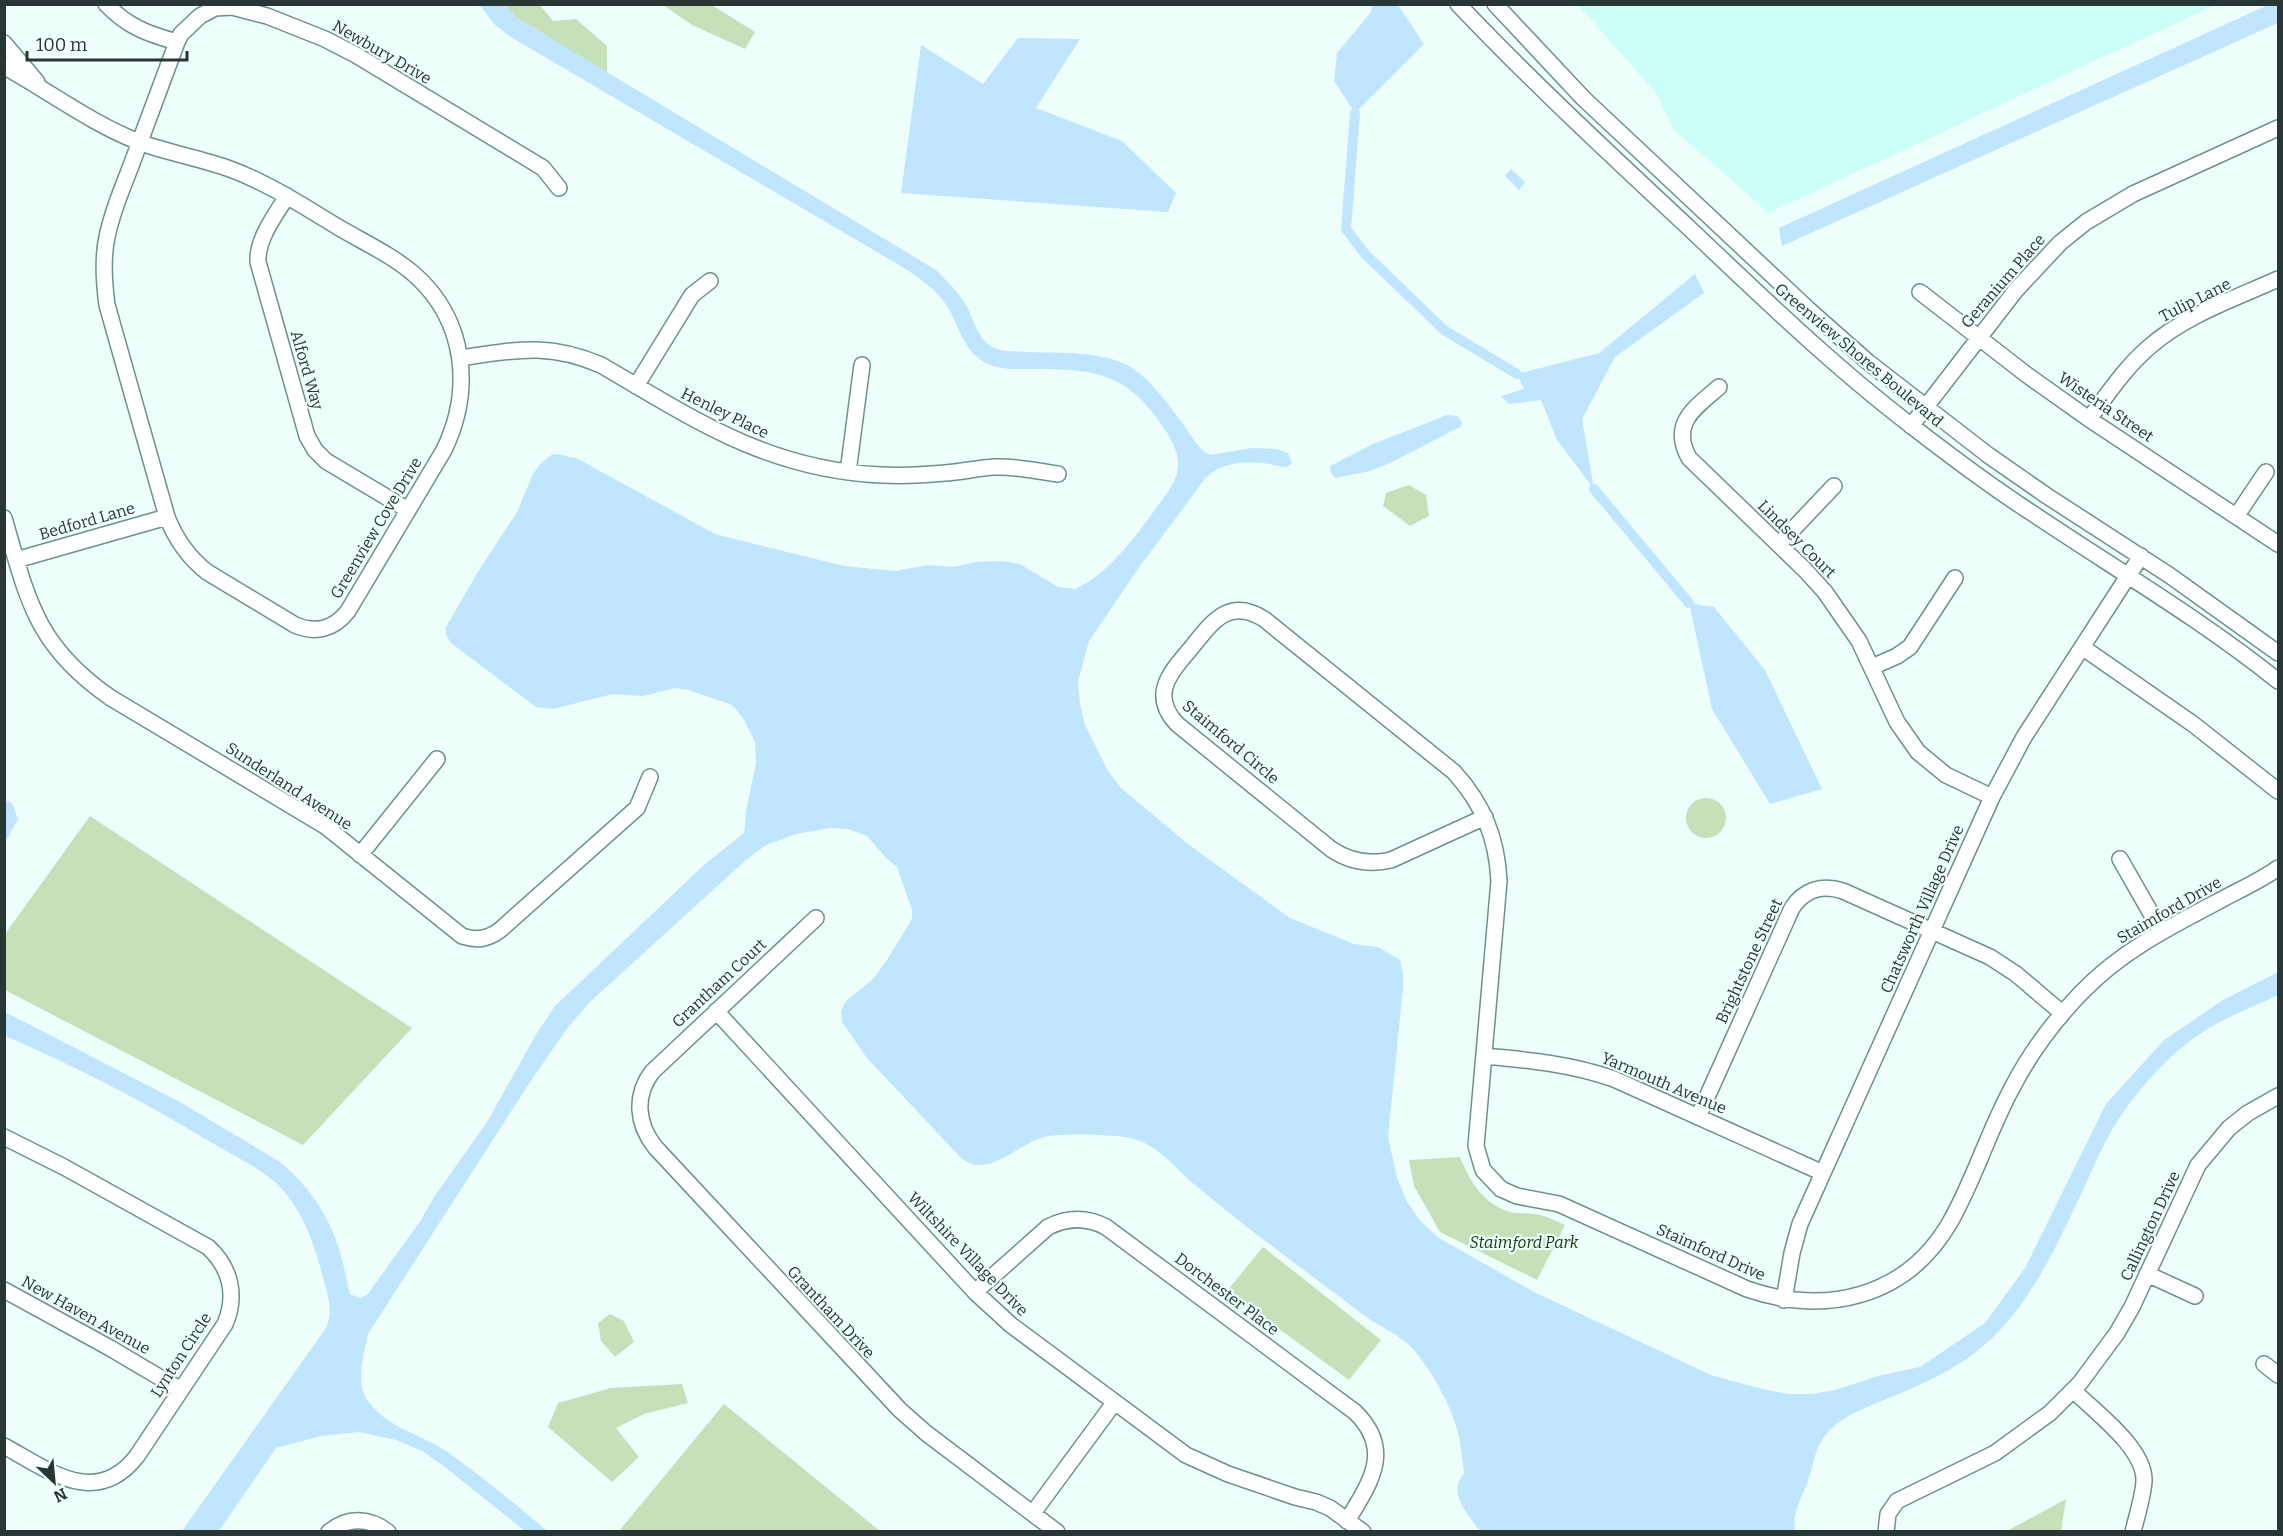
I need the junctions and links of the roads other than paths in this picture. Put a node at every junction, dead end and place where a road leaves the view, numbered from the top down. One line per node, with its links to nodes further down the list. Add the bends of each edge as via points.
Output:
1 (106, 4): 4 (street, via 118,17 143,32)
2 (1458, 4): 11 (street, Greenview Shores Boulevard)
3 (1495, 4): 10 (street, Greenview Shores Boulevard)
4 (177, 42): 9 (street, Newbury Drive); 12 (street, Newbury Drive, via 206,11 223,7 240,8 292,25 356,55 543,168)
5 (4, 43): 7 (street, Greenview Cove Drive)
6 (4, 64): 7 (street, Greenview Cove Drive)
7 (42, 89): 9 (street, Greenview Cove Drive, via 82,115)
8 (2278, 128): 17 (street, Geranium Place, via 2133,194 2086,222 2037,265)
9 (140, 142): 13 (street, Greenview Cove Drive, via 232,170); 31 (street, Greenview Cove Drive, via 106,238 104,283)
10 (1630, 142): 11 (street); 22 (street, Greenview Shores Boulevard, via 1808,309)
11 (1614, 158): 24 (street, Greenview Shores Boulevard, via 1794,327)
12 (559, 188)
13 (287, 196): 18 (street, Greenview Cove Drive, via 415,275 448,320); 29 (street, Alford Way, via 259,246 258,262 307,436 326,461)
14 (2278, 279): 23 (street, Tulip Lane, via 2168,332 2130,366)
15 (711, 281): 20 (street, via 692,295)
16 (1920, 292): 17 (street, Wisteria Street)
17 (1978, 338): 22 (street, Geranium Place); 23 (street, Wisteria Street)
18 (460, 358): 20 (street, Henley Place, via 526,349 565,352 601,365); 29 (street, Greenview Cove Drive, via 461,396 452,433)
19 (862, 365): 25 (street)
20 (636, 386): 25 (street, Henley Place, via 731,439 792,461)
21 (1719, 387): 33 (street, Lindsey Court, via 1687,416 1682,437 1685,452)
22 (1924, 408): 24 (street, Geranium Place); 35 (street, Greenview Shores Boulevard, via 2047,496)
23 (2089, 419): 30 (street, Wisteria Street)
24 (1911, 426): 37 (street, Greenview Shores Boulevard, via 2024,508)
25 (848, 472): 27 (street, Henley Place, via 913,475 994,467)
26 (2266, 472): 30 (street)
27 (1058, 474)
28 (1834, 486): 33 (street)
29 (408, 510): 31 (street, Greenview Cove Drive, via 343,618 317,630 295,625 207,572 184,550)
30 (2237, 515): 34 (street, Wisteria Street)
31 (167, 517): 36 (street, Bedford Lane)
32 (4, 518): 36 (street, Sunderland Avenue)
33 (1779, 544): 41 (street, Lindsey Court, via 1827,594)
34 (2278, 544)
35 (2140, 556): 37 (street, Chatsworth Village Drive); 40 (street, Greenview Shores Boulevard)
36 (16, 560): 48 (street, Sunderland Avenue, via 27,596 45,633 89,683 312,818)
37 (2128, 575): 39 (street, Chatsworth Village Drive); 42 (street, Greenview Shores Boulevard)
38 (1955, 578): 41 (street, via 1910,647)
39 (2082, 647): 45 (street, via 2193,724); 46 (street, Chatsworth Village Drive, via 2024,737)
40 (2278, 653)
41 (1872, 667): 46 (street, Lindsey Court, via 1897,722 1918,752 1946,775)
42 (2278, 681)
43 (437, 759): 48 (street)
44 (650, 777): 48 (street, Sunderland Avenue, via 637,808 500,930 486,938 470,938 456,932)
45 (2278, 791)
46 (1992, 797): 52 (street, Chatsworth Village Drive)
47 (1485, 817): 47 (street, Staimford Circle, via 1391,860 1360,862 1345,857 1177,724 1165,706 1168,677 1216,618 1236,610 1258,615 1446,765 1467,786); 56 (street, Staimford Drive, via 1495,843 1499,881)
48 (360, 855)
49 (2120, 859): 53 (street)
50 (2278, 868): 53 (street, Staimford Drive)
51 (816, 918): 54 (street, Grantham Court)
52 (1932, 931): 55 (street, Brightstone Street, via 2003,965); 59 (street, Brightstone Street, via 1836,888 1814,889 1801,897 1792,908); 61 (street, Chatsworth Village Drive)
53 (2161, 931): 55 (street, Staimford Drive, via 2110,966)
54 (716, 1011): 57 (street, Grantham Court); 64 (street, Wiltshire Village Drive)
55 (2062, 1013): 66 (street, Staimford Drive, via 2026,1063 1950,1222 1927,1252 1899,1276 1856,1296 1821,1302)
56 (1484, 1056): 59 (street, Yarmouth Avenue, via 1558,1063 1587,1070); 66 (street, Staimford Drive, via 1476,1146 1479,1163 1494,1184 1517,1196 1558,1204 1747,1289)
57 (648, 1076): 73 (street, Grantham Drive, via 639,1112 645,1134 655,1147 900,1410)
58 (2278, 1096): 62 (street, Callington Drive, via 2245,1116 2208,1152 2187,1186)
59 (1698, 1117): 61 (street, Yarmouth Avenue)
60 (4, 1137): 69 (street, Lynton Circle, via 202,1243 219,1258 230,1279 230,1310 225,1324)
61 (1823, 1173): 66 (street, Chatsworth Village Drive, via 1795,1238)
62 (2147, 1274): 65 (street); 70 (street, Callington Drive, via 2117,1333)
63 (4, 1290): 69 (street, New Haven Avenue)
64 (975, 1292): 71 (street, Wiltshire Village Drive, via 1011,1325); 74 (street, Dorchester Place, via 1048,1227 1077,1219 1106,1227 1360,1417 1374,1443 1375,1466)
65 (2195, 1296)
66 (1784, 1300)
67 (2264, 1364): 68 (street)
68 (2278, 1375)
69 (181, 1390): 72 (street, Lynton Circle, via 132,1462 106,1480 68,1480)
70 (2073, 1390): 79 (street, Callington Drive, via 2050,1413 1995,1453 1897,1501 1888,1515); 80 (street, via 2139,1457 2144,1481)
71 (1114, 1403): 73 (street); 74 (street, Wiltshire Village Drive, via 1186,1455 1228,1474 1316,1502)
72 (4, 1446)
73 (1033, 1513): 77 (street, Grantham Drive)
74 (1347, 1521): 78 (street, Wiltshire Village Drive)
75 (329, 1532): 76 (street, via 359,1520 375,1523)
76 (388, 1532)
77 (1057, 1532)
78 (1363, 1532)
79 (1886, 1532)
80 (2133, 1532)

